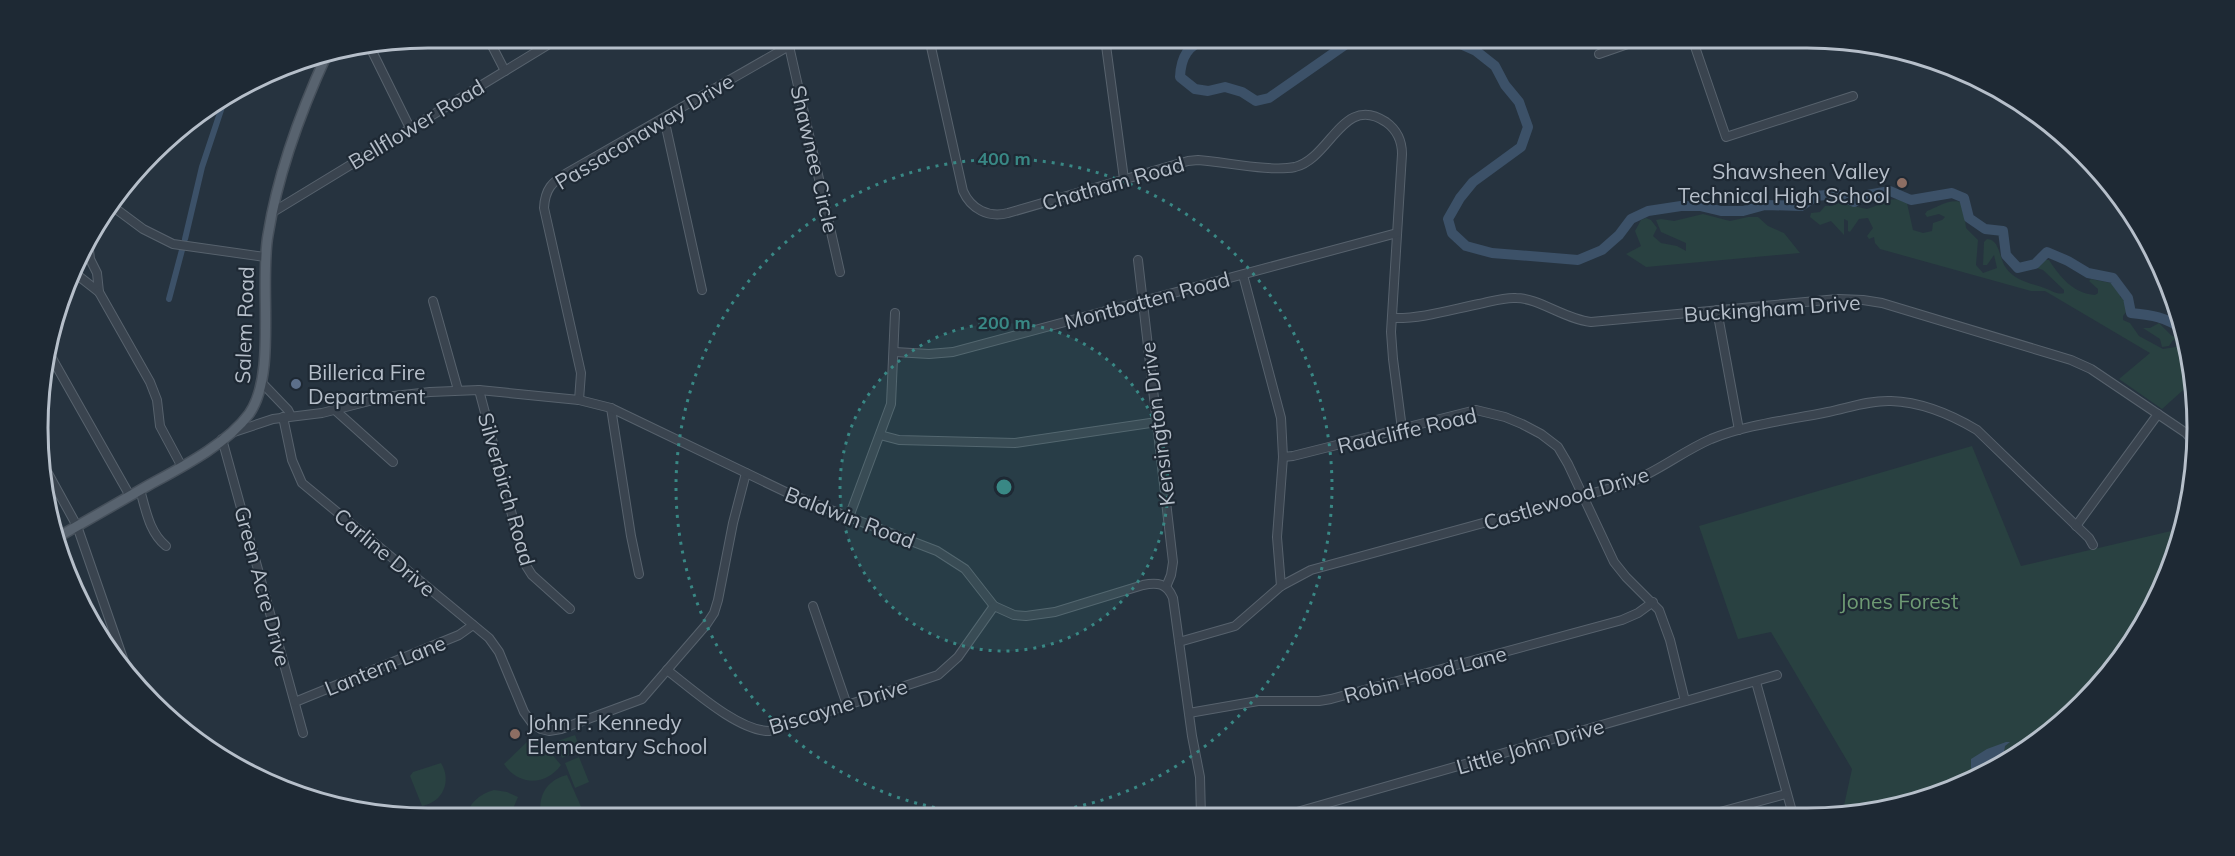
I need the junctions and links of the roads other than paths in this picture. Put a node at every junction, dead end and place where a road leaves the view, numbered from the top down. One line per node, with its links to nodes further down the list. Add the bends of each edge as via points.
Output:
1 (493, 48): 12 (street)
2 (543, 48): 12 (street, Bellflower Road)
3 (786, 48): 14 (street, Passaconaway Drive)
4 (789, 48): 23 (street, Shawnee Circle)
5 (931, 48): 16 (street, Chatham Road, via 961,185 973,206 1002,215)
6 (1106, 48): 16 (street)
7 (1616, 48): 10 (street)
8 (1695, 48): 13 (street, via 1726,137)
9 (372, 52): 15 (street)
10 (1599, 54)
11 (323, 63): 18 (main road, Salem Road, via 290,143)
12 (505, 71): 15 (street, Bellflower Road)
13 (1853, 96)
14 (663, 118): 26 (street); 38 (street, Passaconaway Drive, via 554,180 546,193 544,208 581,373)
15 (410, 128): 18 (street, Bellflower Road)
16 (1124, 179): 19 (street, Chatham Road, via 1198,160 1298,166 1319,154 1347,121 1360,116 1375,117 1393,128 1402,147)
17 (117, 210): 21 (street, via 173,244)
18 (273, 212): 21 (main road, Salem Road)
19 (1397, 234): 24 (street, Montbatten Road); 32 (street, Chatham Road)
20 (90, 255): 27 (street)
21 (265, 257): 35 (main road, Salem Road)
22 (1138, 260): 29 (street, Kensington Drive)
23 (840, 272)
24 (1243, 274): 29 (street, Montbatten Road); 49 (street, via 1281,418)
25 (80, 277): 27 (street)
26 (702, 290)
27 (99, 292): 51 (street, via 150,382 160,426)
28 (433, 301): 36 (street)
29 (1143, 302): 33 (street, Montbatten Road, via 953,352); 43 (street, Kensington Drive)
30 (1717, 310): 32 (street, Buckingham Drive, via 1591,322 1522,298 1511,298 1419,317); 41 (street, Buckingham Drive, via 1849,299 1882,303 2071,360); 45 (street)
31 (895, 314): 33 (street)
32 (1392, 318): 44 (street, Chatham Road)
33 (895, 352): 47 (street, via 891,404)
34 (54, 361): 55 (street)
35 (262, 384): 42 (street, via 287,408); 48 (main road, Salem Road, via 249,414)
36 (458, 390): 37 (street, Baldwin Road); 40 (street, Baldwin Road, via 385,398)
37 (479, 390): 38 (street, Baldwin Road); 69 (street, Silverbirch Road, via 525,564)
38 (579, 400): 39 (street, Baldwin Road)
39 (611, 408): 52 (street, Baldwin Road); 63 (street)
40 (335, 410): 42 (street, Baldwin Road); 50 (street)
41 (2158, 414): 46 (street, Buckingham Drive); 59 (street)
42 (287, 416): 48 (street, Baldwin Road, via 252,424); 70 (street, Carline Drive, via 295,468 305,486)
43 (1157, 422): 47 (street, via 1015,443 899,440); 65 (street, Kensington Drive, via 1173,562)
44 (1402, 429): 49 (street, Radcliffe Road); 56 (street, Radcliffe Road, via 1476,410 1505,417 1558,447)
45 (1739, 430): 56 (street, Castlewood Drive, via 1696,447 1641,479); 59 (street, Castlewood Drive, via 1881,401 1918,405 1977,430)
46 (2187, 434)
47 (880, 435): 57 (street)
48 (224, 438): 51 (main road, Salem Road); 76 (street, Green Acre Drive)
49 (1283, 457): 64 (street, via 1276,537)
50 (393, 462)
51 (182, 467): 54 (main road, Salem Road)
52 (746, 473): 57 (street, Baldwin Road); 73 (street, Carline Drive, via 716,608)
53 (51, 479): 58 (street)
54 (140, 490): 55 (main road, Salem Road); 62 (street, via 152,529)
55 (130, 496): 58 (main road, Salem Road)
56 (1583, 496): 64 (street, Castlewood Drive, via 1322,567); 66 (street, Radcliffe Road, via 1614,562)
57 (849, 518): 68 (street, Baldwin Road, via 954,560 973,577)
58 (77, 526): 60 (main road, Salem Road); 72 (street)
59 (2076, 526): 61 (street, Castlewood Drive)
60 (63, 534)
61 (2093, 545)
62 (166, 546)
63 (639, 574)
64 (1281, 586): 71 (street, Castlewood Drive, via 1234,626)
65 (1166, 587): 68 (street, via 1157,583 1143,585 1032,616 1014,615); 71 (street, via 1173,597)
66 (1653, 602): 77 (street, Radcliffe Road, via 1667,630); 79 (street, Robin Hood Lane, via 1622,620 1331,699 1258,701)
67 (813, 606): 78 (street)
68 (994, 606): 78 (street, Biscayne Drive, via 946,670)
69 (570, 609)
70 (473, 625): 73 (street, Carline Drive, via 496,647 524,712 538,728 552,731 568,727 641,699); 76 (street, Lantern Lane, via 459,635)
71 (1179, 642): 79 (street)
72 (120, 650)
73 (667, 670): 78 (street, Biscayne Drive, via 744,726 760,731)
74 (1778, 675): 75 (street, Little John Drive)
75 (1756, 682): 77 (street, Little John Drive); 81 (street)
76 (295, 702): 80 (street, Green Acre Drive)
77 (1685, 702): 83 (street, Little John Drive)
78 (847, 705)
79 (1189, 713): 82 (street, via 1200,777)
80 (303, 733)
81 (1786, 794): 84 (street); 85 (street)
82 (1201, 808)
83 (1311, 808)
84 (1735, 808)
85 (1791, 808)

